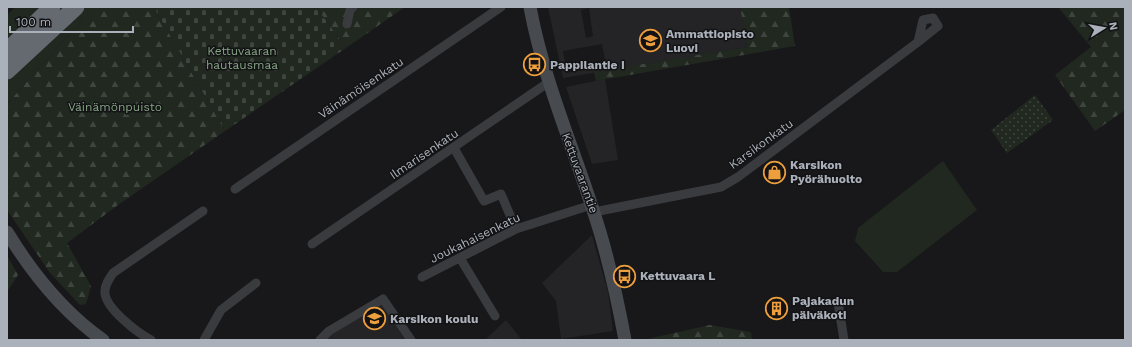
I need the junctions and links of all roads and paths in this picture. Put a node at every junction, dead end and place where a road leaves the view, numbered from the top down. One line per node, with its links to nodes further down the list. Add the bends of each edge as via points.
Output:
1 (52, 7): 8 (highway)
2 (76, 7): 9 (highway)
3 (353, 7): 6 (street)
4 (500, 7): 12 (street, Väinämöisenkatu)
5 (530, 7): 10 (street, Kettuvaarantie)
6 (347, 24)
7 (918, 42): 13 (street, Karsikonkatu, via 738,177 721,187)
8 (7, 51)
9 (7, 71)
10 (549, 82): 11 (street, Ilmarisenkatu); 13 (street, Kettuvaarantie)
11 (454, 148): 15 (street, via 484,201 501,194); 17 (street, Ilmarisenkatu)
12 (235, 190)
13 (590, 209): 15 (street, Joukahaisenkatu); 28 (street, Kettuvaarantie, via 615,286)
14 (203, 211): 24 (street, via 113,273 107,282 104,292 106,298 129,326)
15 (516, 229): 18 (street, Joukahaisenkatu)
16 (7, 232): 23 (street, via 51,294)
17 (312, 244)
18 (460, 258): 19 (street, Joukahaisenkatu); 22 (street)
19 (422, 277)
20 (256, 284): 25 (street, via 221,310)
21 (838, 302): 29 (street)
22 (495, 316)
23 (102, 340)
24 (151, 340)
25 (204, 340)
26 (320, 340): 27 (street, via 329,331 383,299)
27 (411, 340)
28 (625, 340)
29 (844, 340)

